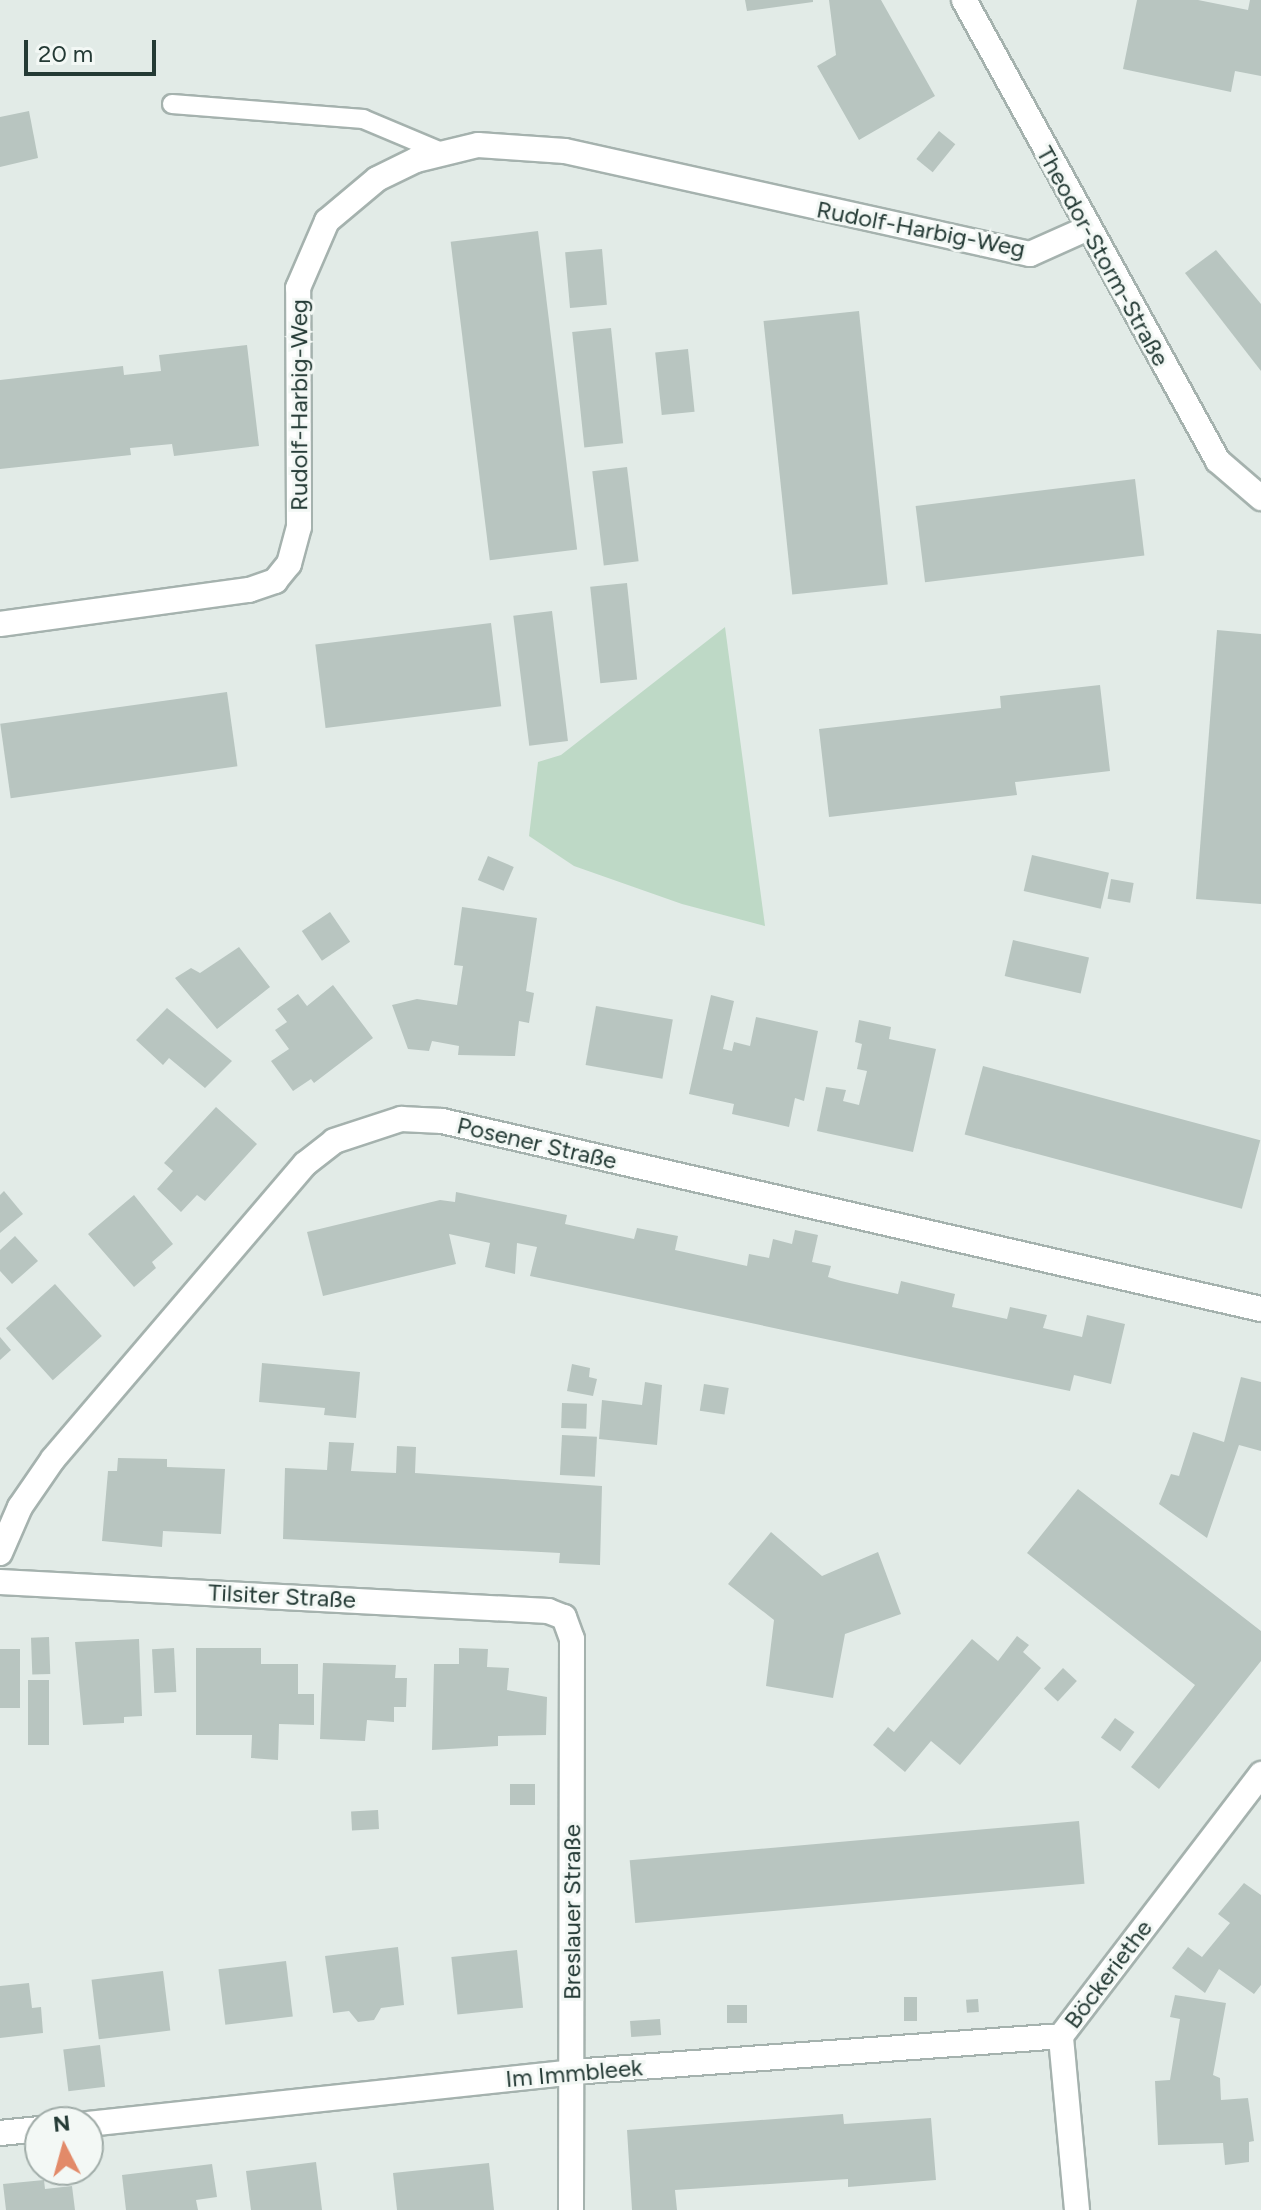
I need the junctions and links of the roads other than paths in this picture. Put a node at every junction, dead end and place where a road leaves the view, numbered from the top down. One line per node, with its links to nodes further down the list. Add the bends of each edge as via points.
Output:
1 (964, 0): 4 (street, Theodor-Storm-Straße)
2 (172, 104): 3 (lane, via 363,119)
3 (439, 151): 4 (street, Rudolf-Harbig-Weg, via 478,145 565,151 1030,254); 6 (street, Rudolf-Harbig-Weg, via 377,179 351,199 327,221 309,253 298,288 294,329 299,527 289,564 275,581 249,590)
4 (1088, 228): 5 (street, Theodor-Storm-Straße, via 1218,461)
5 (1261, 498)
6 (0, 624)
7 (1261, 1309): 8 (street, Posener Straße, via 442,1121 401,1119 334,1141 305,1164 53,1459 20,1507)
8 (0, 1553)
9 (0, 1582): 10 (street, Tilsiter Straße, via 548,1611)
10 (564, 1617): 13 (street, Breslauer Straße, via 572,1639)
11 (1261, 1774): 12 (street, Böckeriethe)
12 (1061, 2036): 13 (street, Im Immbleek); 18 (street, Böckeriethe)
13 (572, 2072): 14 (street, Im Immbleek); 17 (street, Breslauer Straße)
14 (104, 2122)
15 (24, 2131): 16 (street)
16 (0, 2133)
17 (571, 2210)
18 (1077, 2210)

